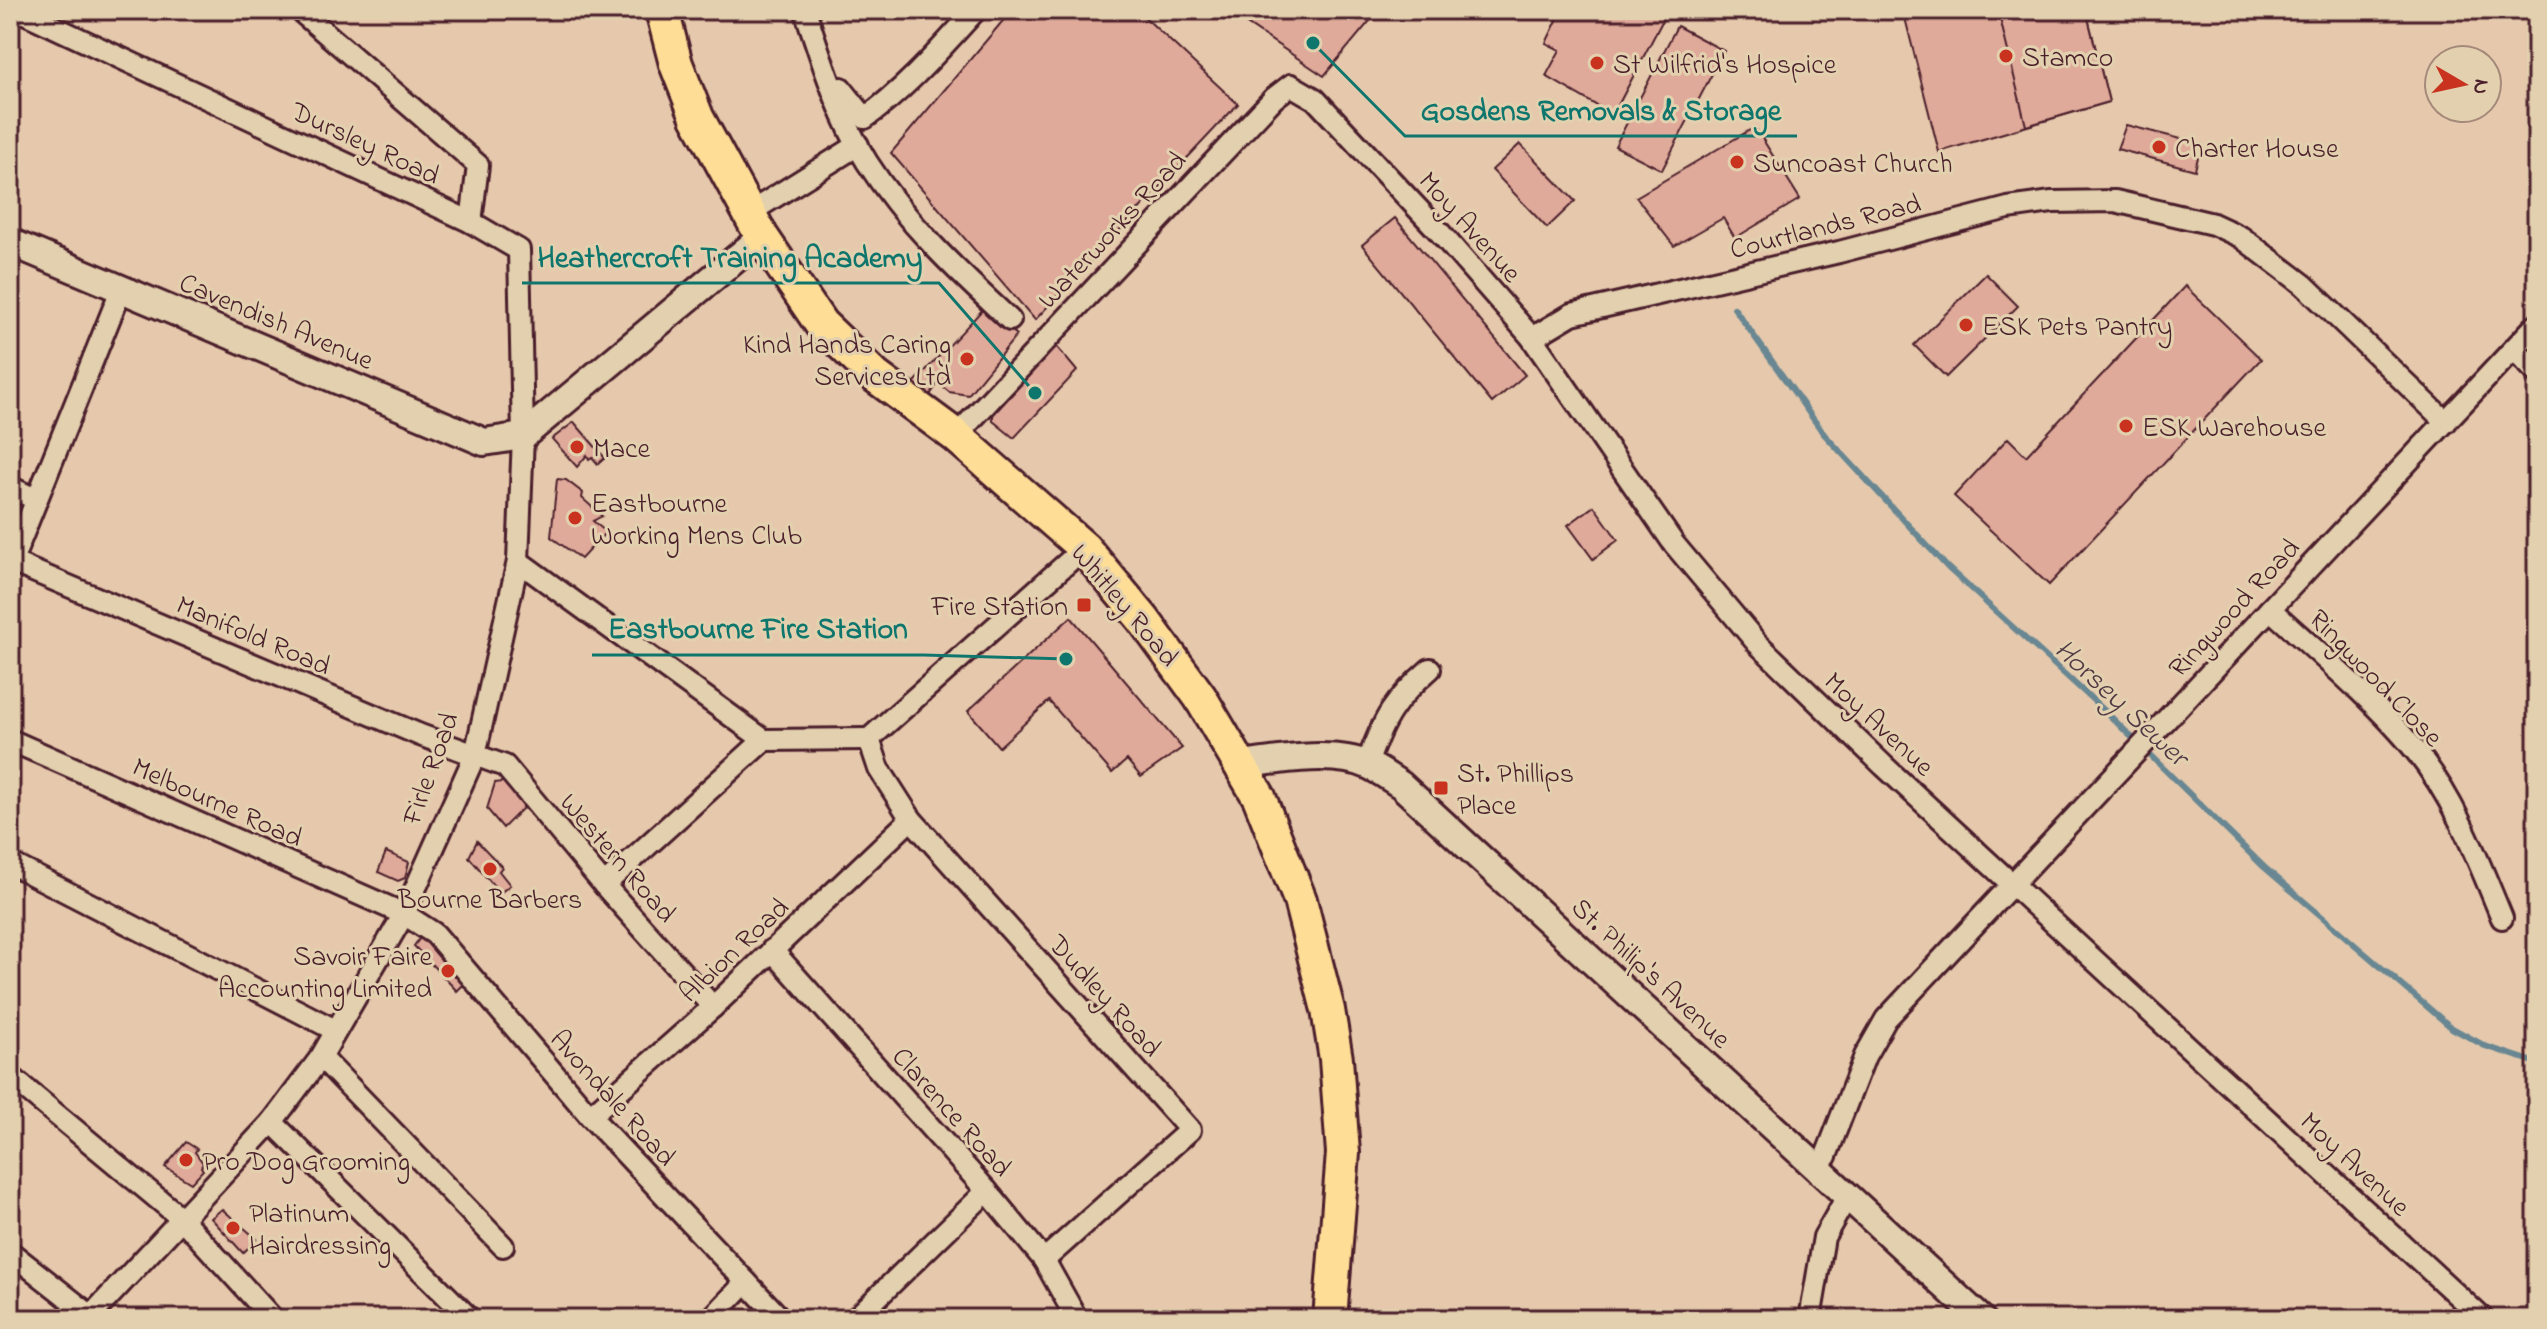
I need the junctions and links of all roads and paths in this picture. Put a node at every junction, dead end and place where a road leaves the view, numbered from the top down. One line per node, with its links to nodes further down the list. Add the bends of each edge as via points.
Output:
1 (18, 10): 9 (street, Dursley Road)
2 (299, 10): 9 (street, via 478,165)
3 (662, 10): 10 (main road, Whitley Road, via 697,117)
4 (805, 10): 6 (street)
5 (970, 12): 6 (street, via 928,61 865,118)
6 (822, 62): 8 (street)
7 (1315, 99): 15 (street, Moy Avenue); 20 (street, Waterworks Road, via 1291,85 1274,98)
8 (858, 145): 10 (street); 13 (street, via 936,251)
9 (471, 222): 19 (street, Dursley Road, via 519,250)
10 (756, 225): 19 (street); 20 (main road, Whitley Road, via 821,324 875,376)
11 (10, 242): 12 (street, Cavendish Avenue)
12 (121, 290): 19 (street, Cavendish Avenue, via 484,442); 22 (street)
13 (1010, 320)
14 (2537, 324): 16 (street, Ringwood Road)
15 (1532, 338): 18 (street, Courtlands Road, via 1572,314 2008,208 2115,201 2213,224 2241,237 2304,285); 36 (street, Moy Avenue, via 1674,544 1757,643)
16 (2514, 349): 17 (street); 18 (street, Ringwood Road)
17 (2537, 373)
18 (2446, 422): 26 (street, Ringwood Road)
19 (523, 436): 24 (street, Firle Road)
20 (956, 436): 23 (main road, Whitley Road)
21 (10, 487): 22 (street)
22 (35, 499): 25 (street)
23 (1084, 548): 28 (street); 33 (main road, Whitley Road, via 1167,651)
24 (518, 561): 30 (street); 31 (street, Firle Road)
25 (11, 564): 31 (street, Manifold Road)
26 (2270, 609): 36 (street, Ringwood Road); 39 (street, Ringwood Close, via 2417,752 2474,849)
27 (1430, 669): 32 (street, via 1391,710)
28 (869, 739): 30 (street); 34 (street, Dudley Road, via 879,769)
29 (10, 740): 38 (street, Melbourne Road)
30 (764, 740): 37 (street)
31 (475, 755): 37 (street, Western Road, via 505,766); 38 (street, Firle Road)
32 (1367, 764): 33 (street, St. Philip's Avenue, via 1311,758); 47 (street, St. Philip's Avenue, via 1401,785)
33 (1242, 765): 62 (main road, Whitley Road, via 1300,900 1336,1059 1343,1153)
34 (911, 819): 40 (street, Albion Road); 53 (street, Dudley Road, via 1190,1130)
35 (10, 863): 42 (street)
36 (2012, 883): 47 (street, Ringwood Road, via 1886,1019 1865,1056 1826,1156); 65 (street, Moy Avenue)
37 (604, 885): 41 (street, Western Road)
38 (404, 914): 42 (street, Firle Road); 45 (street, Avondale Road, via 435,934)
39 (2502, 918)
40 (772, 950): 41 (street, Albion Road); 48 (street, Clarence Road)
41 (713, 1007): 45 (street, Albion Road)
42 (335, 1030): 43 (street, Firle Road)
43 (321, 1057): 46 (street, Firle Road); 51 (street)
44 (10, 1076): 50 (street)
45 (590, 1116): 54 (street, Avondale Road)
46 (272, 1122): 50 (street, Firle Road); 57 (street)
47 (1816, 1167): 49 (street, St. Philip's Avenue)
48 (987, 1191): 53 (street, Clarence Road); 60 (street)
49 (1848, 1195): 63 (street, via 1824,1237); 64 (street, St. Philip's Avenue)
50 (181, 1218): 55 (street, Firle Road); 56 (street)
51 (503, 1246)
52 (10, 1252): 55 (street)
53 (1044, 1260): 61 (street, Clarence Road)
54 (746, 1282): 58 (street); 59 (street, Avondale Road)
55 (92, 1318)
56 (273, 1319)
57 (470, 1319)
58 (711, 1319)
59 (781, 1319)
60 (855, 1319)
61 (1077, 1319)
62 (1330, 1319)
63 (1810, 1319)
64 (1981, 1319)
65 (2483, 1319)

